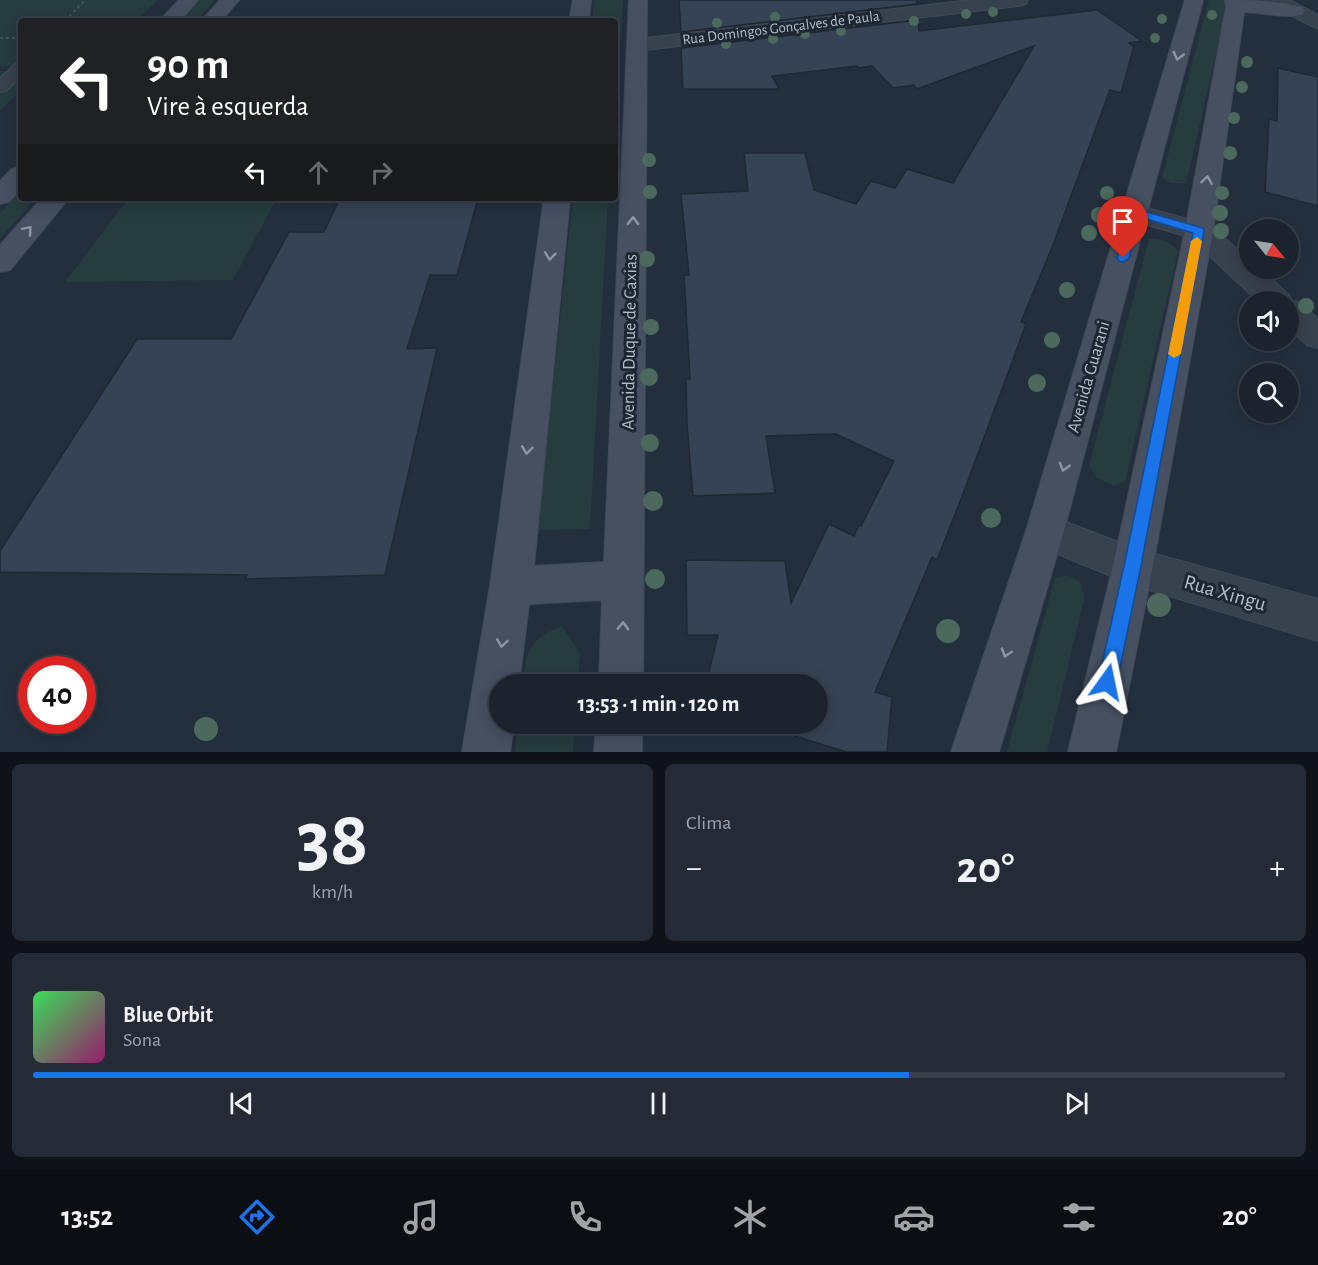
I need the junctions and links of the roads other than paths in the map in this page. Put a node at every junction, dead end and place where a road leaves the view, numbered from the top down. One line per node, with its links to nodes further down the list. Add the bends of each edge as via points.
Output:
1 (189, 0): 10 (street)
2 (230, 0): 11 (street)
3 (582, 0): 12 (street)
4 (638, 0): 14 (street, Avenida Duque de Caxias)
5 (1019, 0): 14 (street, Rua Domingos Gonçalves de Paula)
6 (1194, 0): 21 (street, Avenida Guarani, one-way to 21)
7 (1275, 0): 9 (street)
8 (1235, 4): 9 (street); 22 (street, one-way to 8)
9 (1295, 11): 13 (street)
10 (172, 18)
11 (214, 18)
12 (579, 18)
13 (1318, 23)
14 (626, 45): 29 (street, Avenida Duque de Caxias, one-way to 14)
15 (18, 71): 16 (lane)
16 (0, 87)
17 (18, 177): 18 (street)
18 (0, 196)
19 (53, 201): 23 (street, one-way to 19)
20 (557, 201): 30 (street, one-way to 30)
21 (1136, 213): 22 (street); 27 (street, Avenida Guarani, one-way to 27)
22 (1199, 231): 24 (street); 28 (street)
23 (0, 263)
24 (1266, 291)
25 (1299, 320): 26 (street)
26 (1318, 337)
27 (1045, 531): 28 (street, Rua Xingu); 36 (street, Avenida Guarani, one-way to 36)
28 (1133, 566): 31 (street, Rua Xingu); 37 (street)
29 (625, 580): 30 (street); 32 (street, Avenida Duque de Caxias, one-way to 29)
30 (511, 586): 34 (street, one-way to 34)
31 (1318, 620)
32 (621, 674)
33 (619, 734): 35 (street)
34 (486, 752)
35 (618, 752)
36 (975, 752)
37 (1092, 752)

